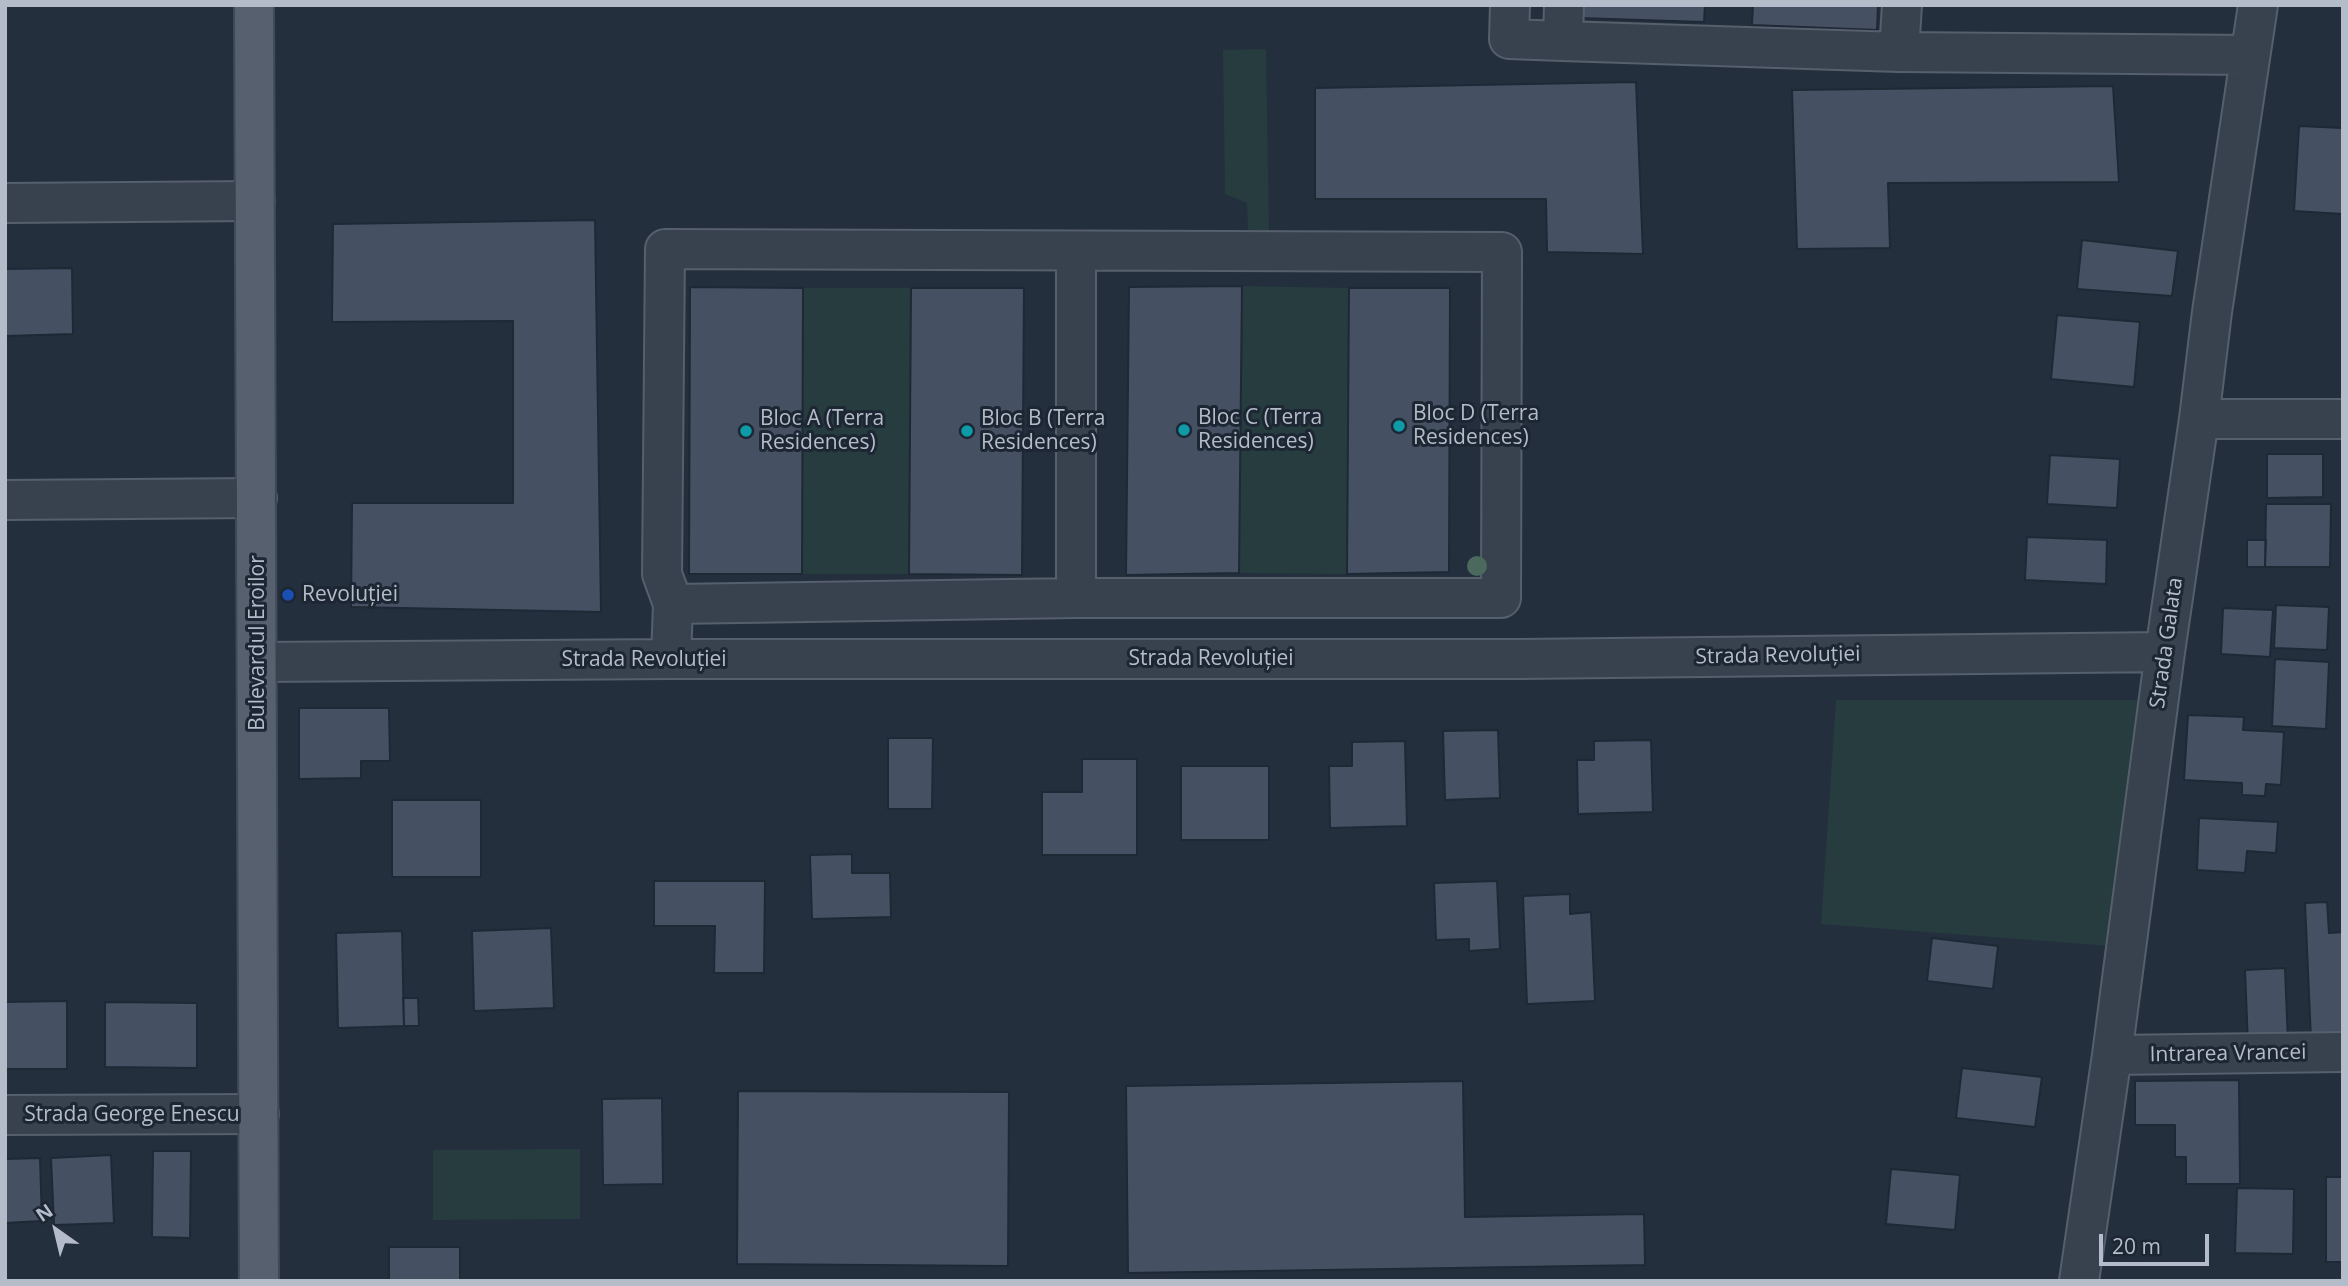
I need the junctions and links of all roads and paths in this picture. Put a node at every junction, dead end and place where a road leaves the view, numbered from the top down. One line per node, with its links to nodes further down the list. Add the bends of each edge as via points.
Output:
1 (254, 5): 8 (main road, Bulevardul Eroilor)
2 (1510, 5): 5 (street, via 1509,39)
3 (1902, 5): 6 (street)
4 (2258, 5): 7 (street, Strada Galata)
5 (1563, 23): 6 (street)
6 (1899, 52): 7 (street)
7 (2250, 55): 11 (street, Strada Galata)
8 (255, 201): 9 (street); 13 (main road, Bulevardul Eroilor)
9 (5, 202)
10 (1076, 251): 15 (street); 15 (street, via 1502,252 1501,598); 16 (street, via 665,249 662,574)
11 (2199, 419): 12 (street); 17 (street, Strada Galata)
12 (2343, 419)
13 (257, 498): 14 (street); 19 (main road, Bulevardul Eroilor)
14 (5, 500)
15 (1076, 598): 16 (street)
16 (673, 604): 18 (street)
17 (2165, 652): 18 (street, Strada Revoluției, via 1520,659); 21 (street, Strada Galata)
18 (671, 659): 19 (street, Strada Revoluției)
19 (258, 663): 22 (main road, Bulevardul Eroilor)
20 (2343, 1052): 21 (street, Intrarea Vrancei)
21 (2112, 1055): 25 (street, Strada Galata)
22 (259, 1114): 23 (street, Strada George Enescu); 24 (main road, Bulevardul Eroilor)
23 (5, 1115)
24 (259, 1281)
25 (2079, 1281)

